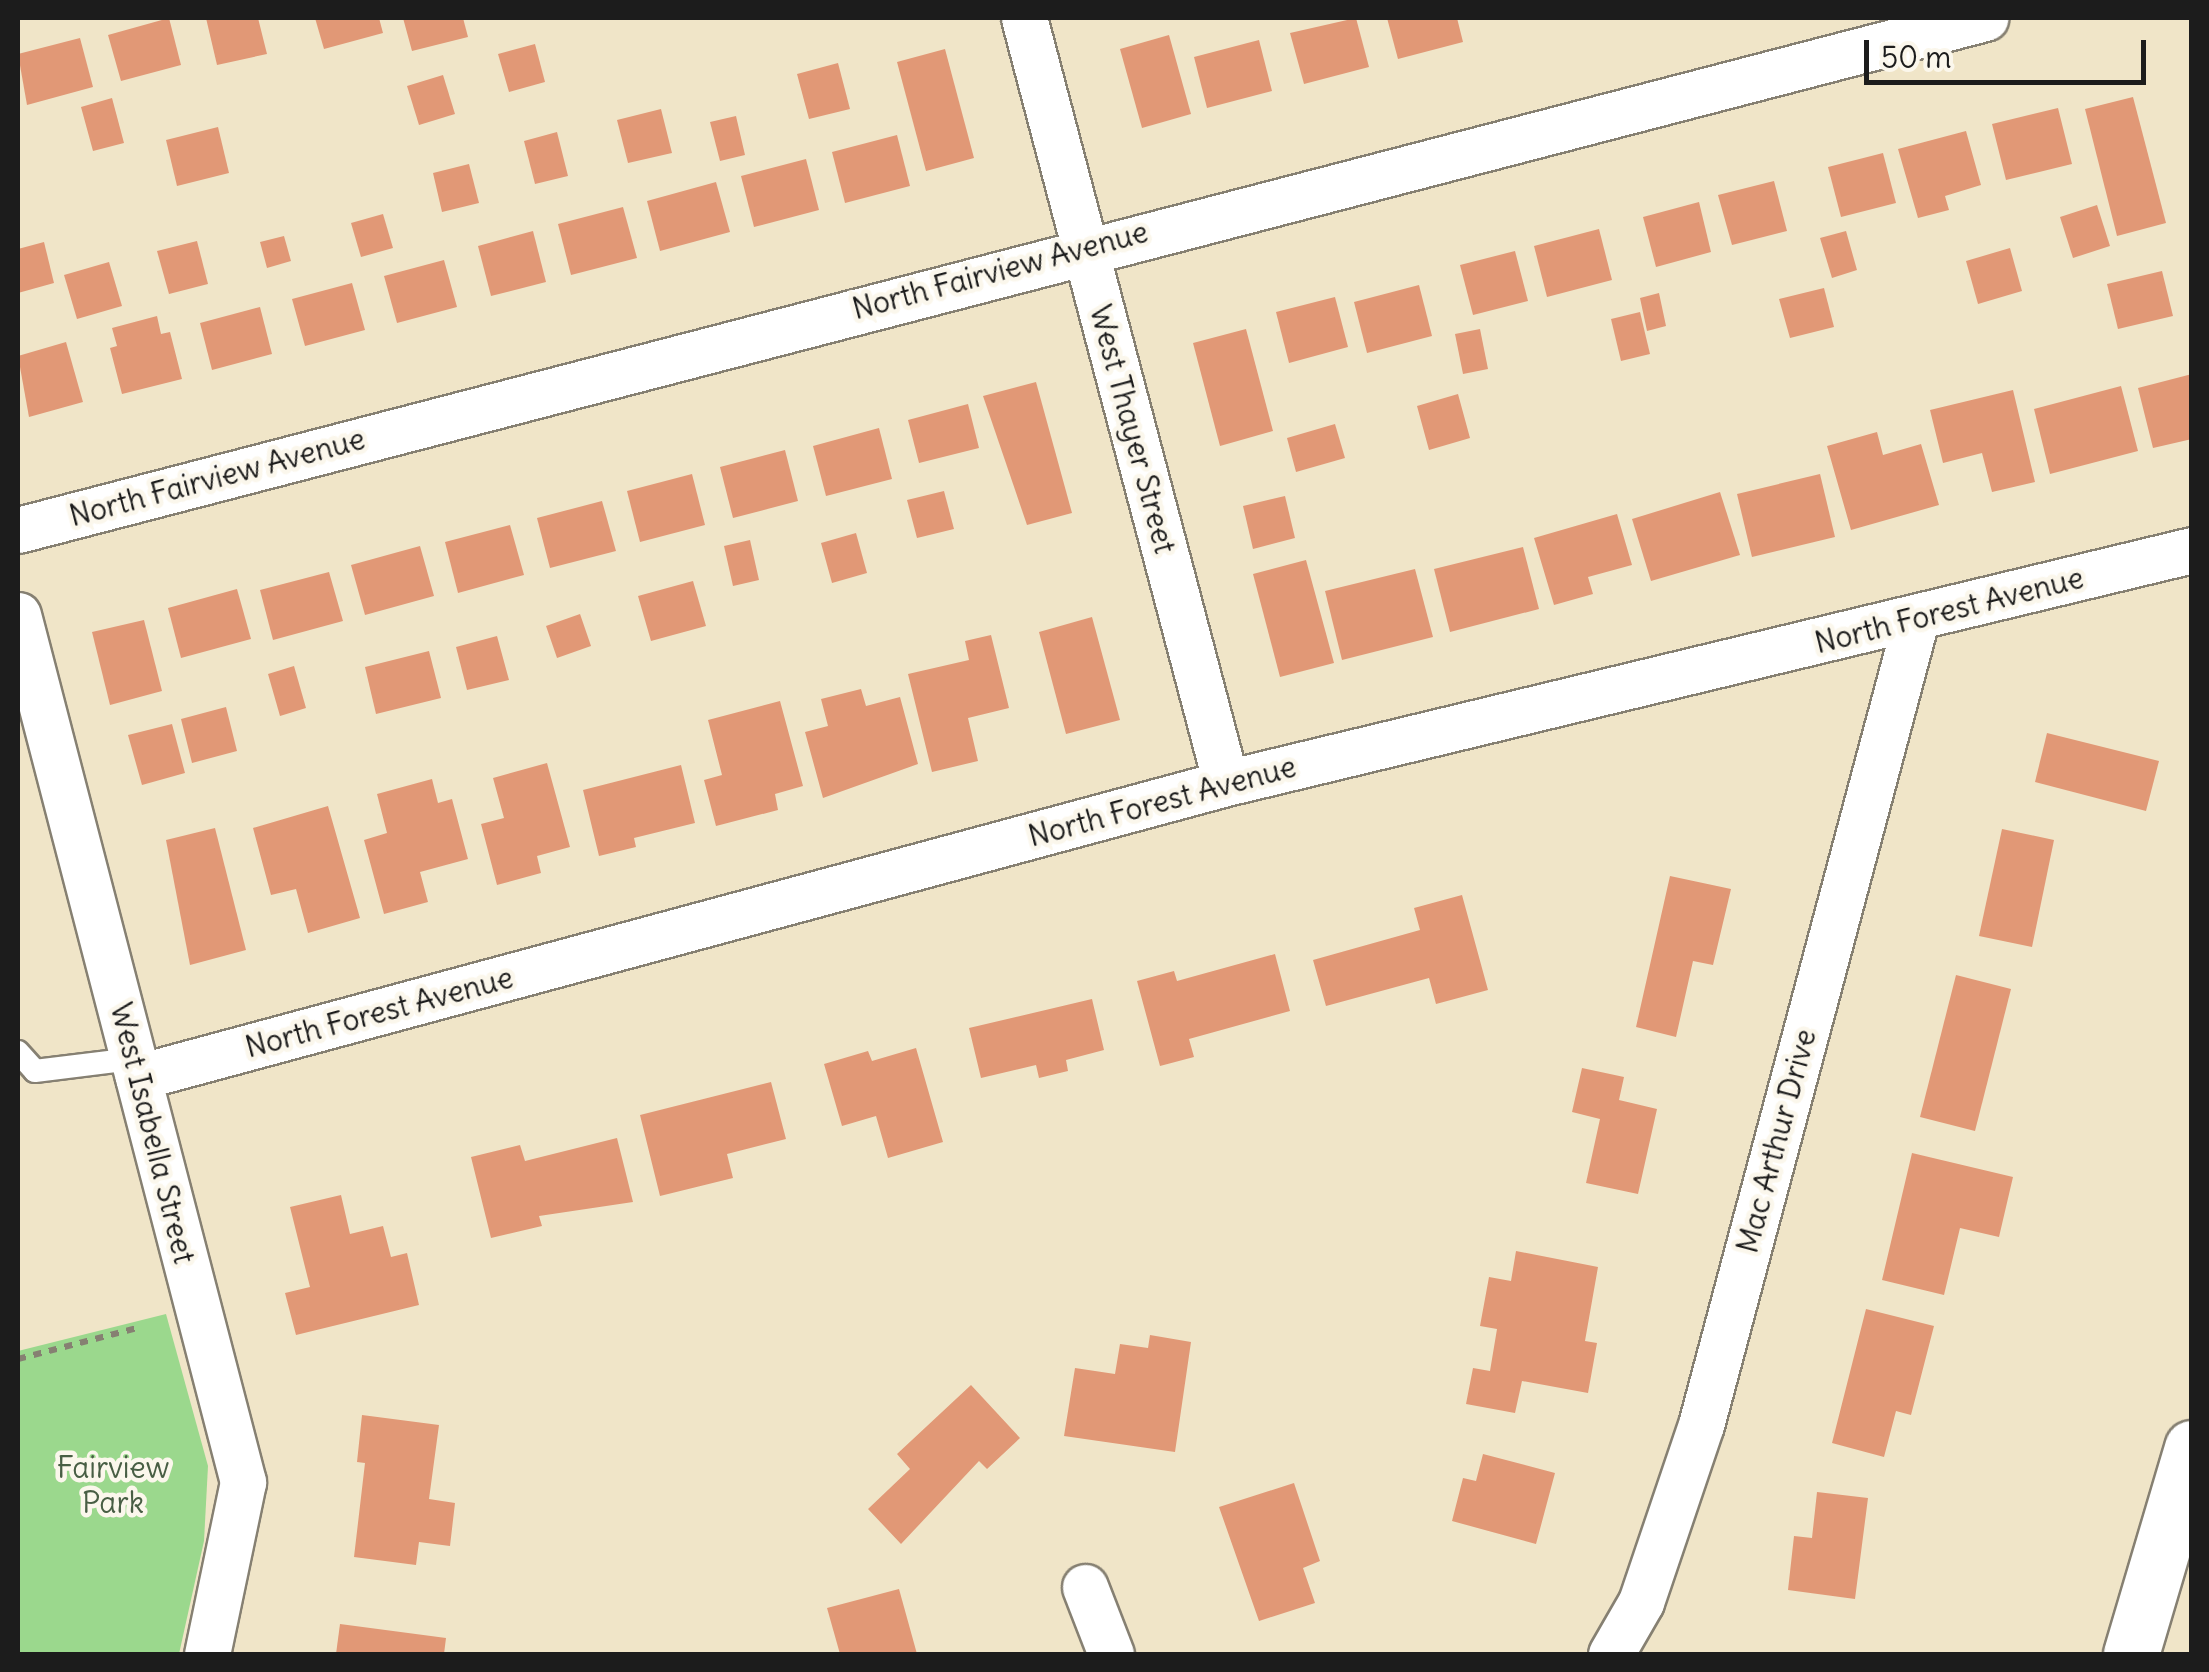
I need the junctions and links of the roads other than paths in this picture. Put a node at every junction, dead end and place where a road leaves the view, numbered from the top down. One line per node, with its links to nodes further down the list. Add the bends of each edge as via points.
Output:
1 (1024, 18): 3 (street, West Thayer Street)
2 (1985, 18): 3 (street, North Fairview Avenue)
3 (1084, 247): 4 (street, North Fairview Avenue); 9 (street, West Thayer Street)
4 (18, 530)
5 (2192, 550): 7 (street, North Forest Avenue)
6 (18, 615): 8 (street, West Isabella Street)
7 (1916, 619): 9 (street, North Forest Avenue); 16 (street, Mac Arthur Drive, via 1700,1425 1641,1602)
8 (31, 714): 11 (street, West Isabella Street)
9 (1226, 782): 11 (street, North Forest Avenue)
10 (18, 1052): 11 (lane, via 36,1070)
11 (136, 1068): 14 (street, West Isabella Street, via 242,1482)
12 (2192, 1448): 17 (main road)
13 (1085, 1587): 15 (street)
14 (206, 1654)
15 (1112, 1654)
16 (1611, 1654)
17 (2131, 1654)

